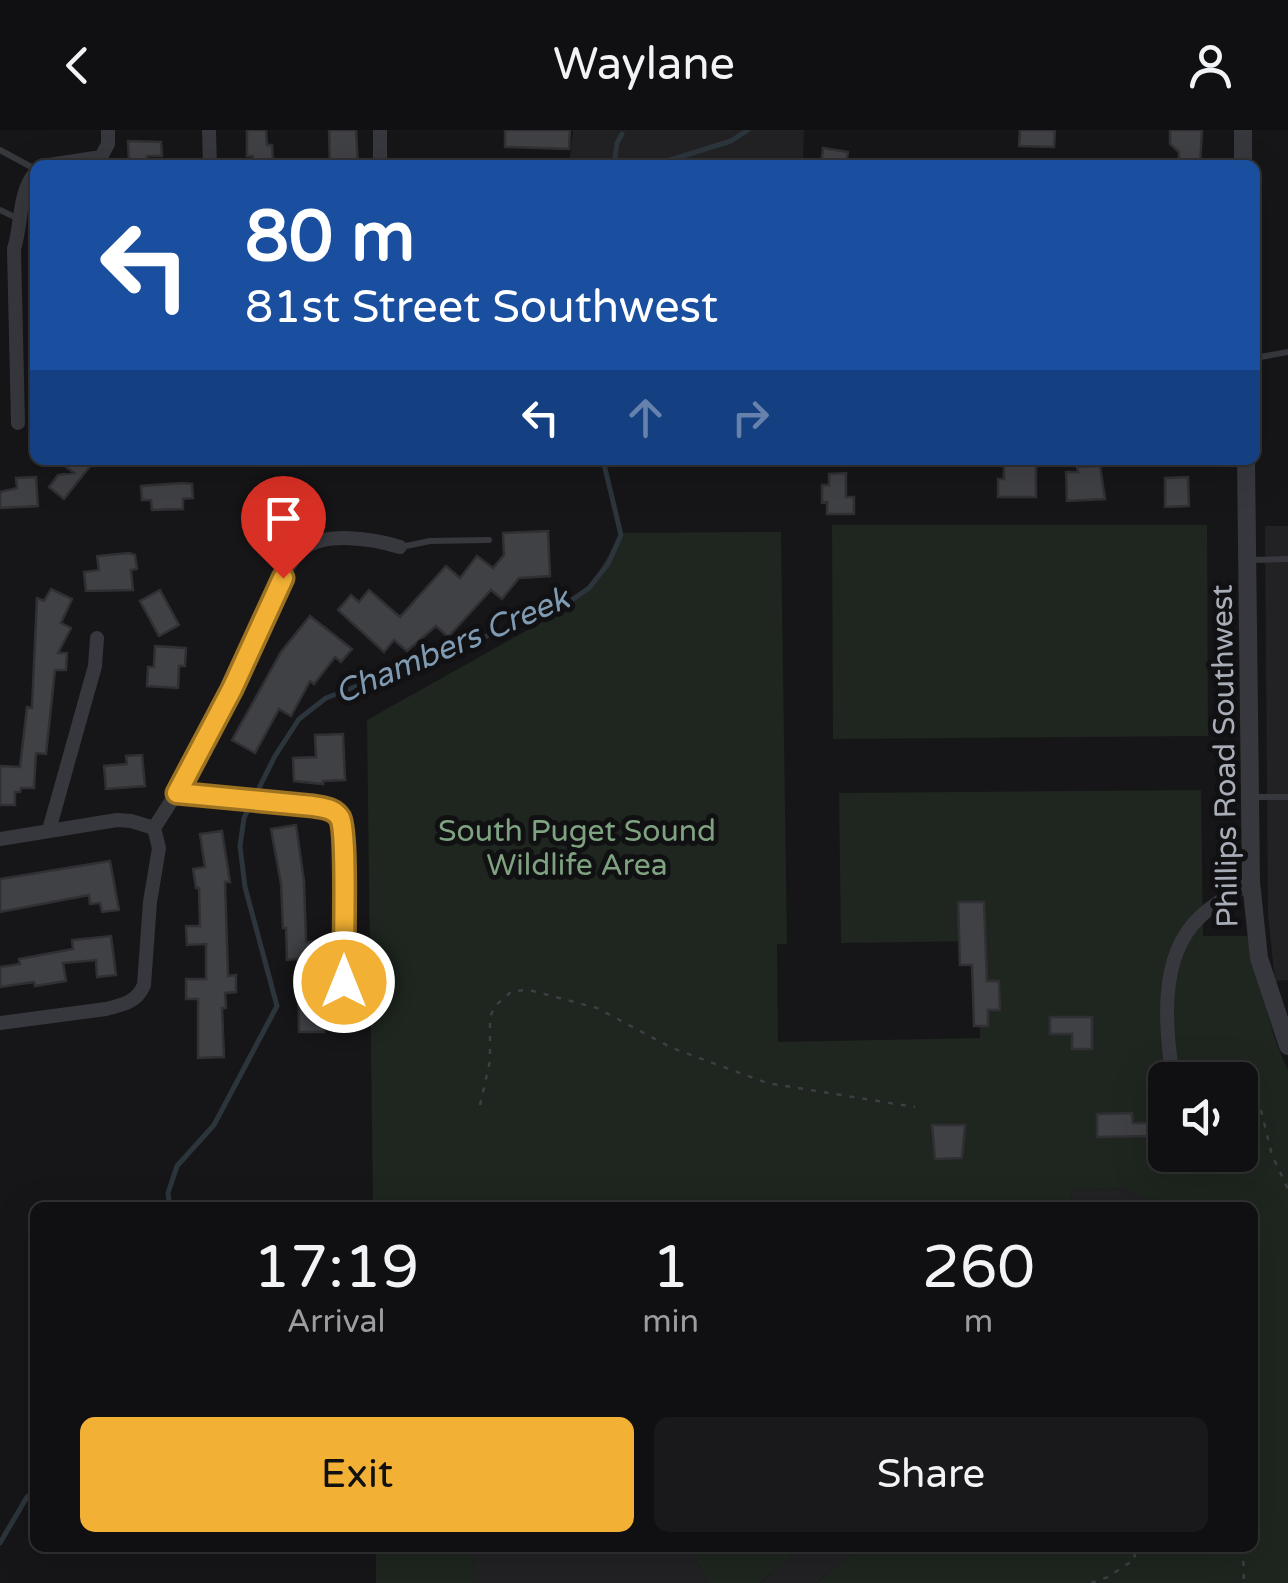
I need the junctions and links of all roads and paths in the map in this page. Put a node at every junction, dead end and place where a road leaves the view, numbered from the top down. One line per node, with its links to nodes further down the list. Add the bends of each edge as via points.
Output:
1 (108, 130): 6 (street, via 101,157)
2 (208, 130): 7 (street)
3 (380, 130): 8 (street)
4 (1242, 130): 9 (street)
5 (0, 150): 10 (lane)
6 (82, 160)
7 (210, 160)
8 (380, 160)
9 (1243, 160)
10 (30, 168)
11 (30, 180): 13 (street)
12 (0, 210): 13 (lane)
13 (21, 220): 16 (street, via 14,249)
14 (1288, 352): 15 (lane)
15 (1260, 357)
16 (18, 422)
17 (1246, 465): 21 (street, Phillips Road Southwest)
18 (489, 540): 19 (lane)
19 (400, 547): 23 (street, via 344,540 301,550)
20 (1288, 559): 21 (lane)
21 (1248, 560): 25 (street, Phillips Road Southwest)
22 (96, 638): 27 (street, via 95,666)
23 (177, 793): 26 (street); 30 (street, via 326,808 339,816)
24 (1288, 797): 25 (lane)
25 (1251, 798): 29 (street, Phillips Road Southwest)
26 (154, 828): 27 (street, via 116,820); 31 (street, via 159,848 138,996 123,1005)
27 (49, 830): 28 (street)
28 (0, 838)
29 (1251, 882): 32 (street, Phillips Road Southwest, via 1260,958); 33 (street, via 1202,914 1180,946 1170,982)
30 (344, 982)
31 (0, 1023)
32 (1288, 1046)
33 (1170, 1056): 34 (street); 35 (path)
34 (1171, 1062)
35 (1186, 1062)
36 (1258, 1098): 39 (path, via 1272,1156)
37 (480, 1105): 38 (path, via 490,1017 512,991 529,990 597,1008 672,1048 767,1083)
38 (916, 1107)
39 (1288, 1188)
40 (1134, 1552): 42 (path, via 1135,1559)
41 (1244, 1552): 43 (path)
42 (1091, 1583)
43 (1244, 1583)

